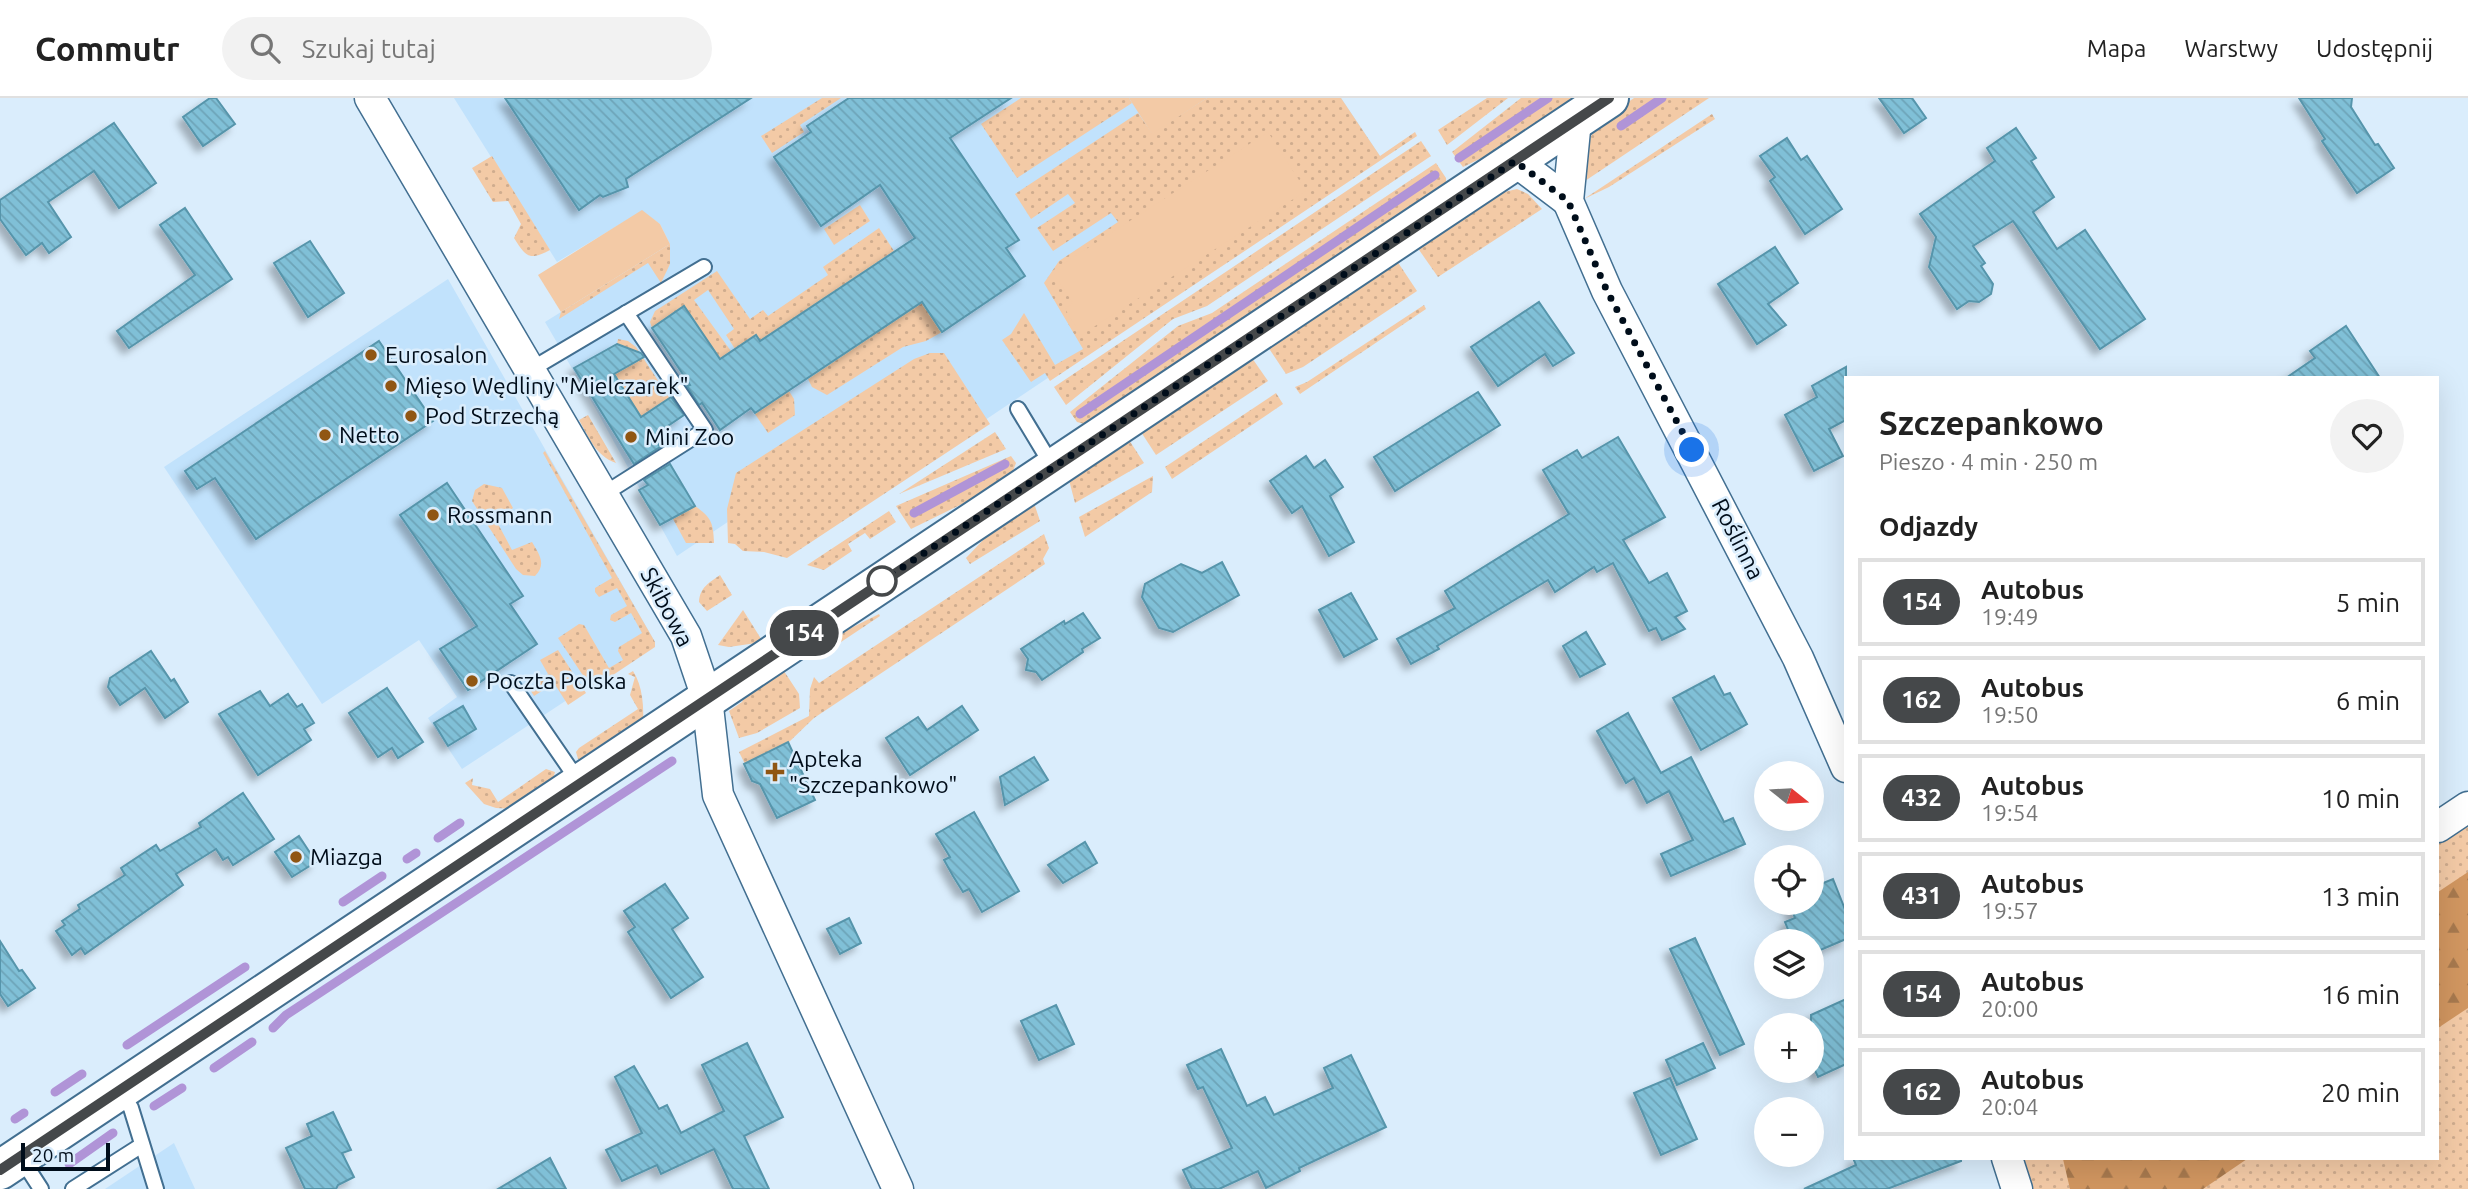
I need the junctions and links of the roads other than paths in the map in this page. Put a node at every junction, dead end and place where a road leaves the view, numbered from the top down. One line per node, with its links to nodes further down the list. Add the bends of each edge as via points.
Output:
1 (370, 98): 8 (street, Skibowa)
2 (1609, 98): 3 (street)
3 (1576, 120): 4 (street); 5 (street, Roślinna)
4 (1515, 161): 5 (street, Roślinna); 10 (street)
5 (1568, 201): 14 (street, Roślinna, via 1607,291 1798,658)
6 (704, 267): 7 (lane)
7 (626, 313): 8 (lane); 11 (lane, via 705,430)
8 (530, 370): 11 (street, Skibowa)
9 (1018, 409): 10 (lane)
10 (1053, 467): 13 (street)
11 (604, 494): 13 (street, Skibowa, via 686,636)
12 (512, 683): 15 (lane)
13 (707, 698): 15 (street); 25 (street, Skibowa, via 718,795)
14 (1844, 762)
15 (580, 783): 18 (street)
16 (2468, 807): 17 (street)
17 (2439, 826)
18 (120, 1090): 19 (lane, via 131,1108); 21 (street)
19 (142, 1145): 23 (lane); 24 (lane)
20 (2008, 1160): 26 (street)
21 (10, 1163): 22 (lane)
22 (41, 1189)
23 (73, 1189)
24 (156, 1189)
25 (898, 1189)
26 (2017, 1189)

